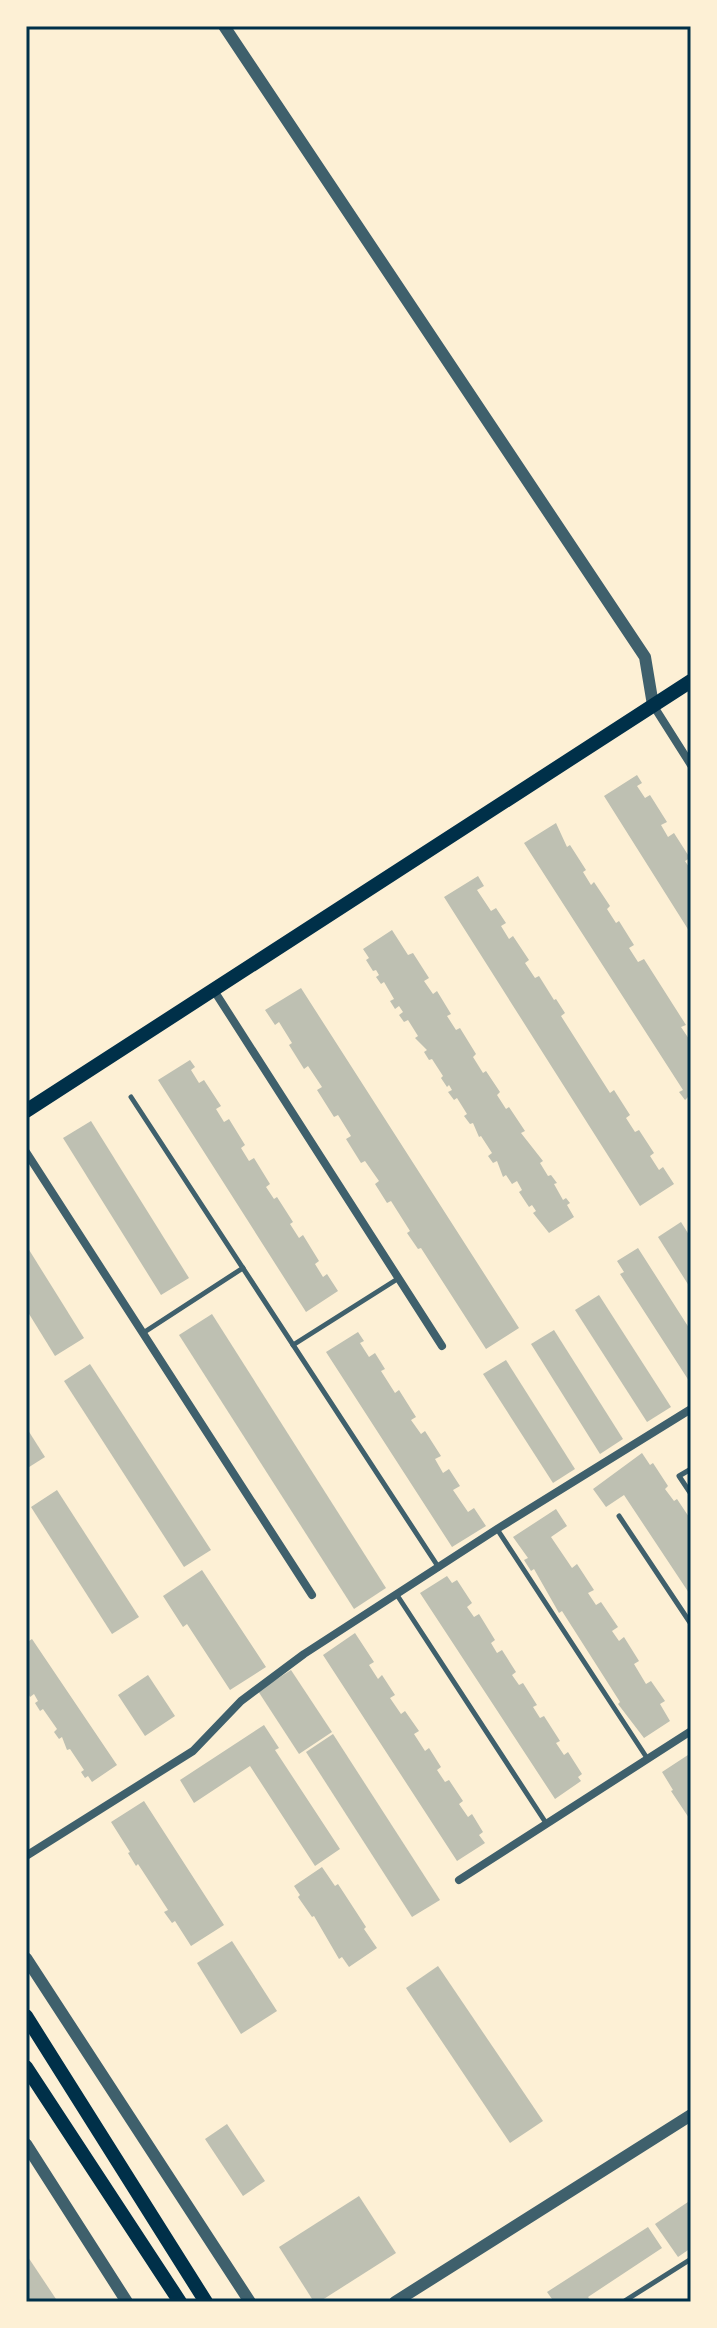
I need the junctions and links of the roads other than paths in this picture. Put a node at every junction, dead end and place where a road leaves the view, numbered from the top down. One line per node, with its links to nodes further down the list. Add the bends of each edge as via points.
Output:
1 (224, 26): 3 (street, via 645,657)
2 (691, 681): 3 (main road)
3 (653, 705): 4 (street); 5 (main road)
4 (691, 765)
5 (213, 989): 7 (main road); 10 (street)
6 (131, 1097): 9 (lane)
7 (26, 1111)
8 (26, 1152): 11 (street)
9 (243, 1268): 11 (lane); 12 (lane)
10 (399, 1278): 12 (lane); 13 (street)
11 (143, 1333): 20 (street)
12 (293, 1345): 19 (lane)
13 (442, 1346)
14 (691, 1409): 18 (street)
15 (691, 1469): 16 (lane, via 679,1476)
16 (691, 1494)
17 (619, 1516): 22 (lane)
18 (497, 1529): 19 (street); 24 (lane)
19 (439, 1568): 21 (street)
20 (312, 1595)
21 (397, 1595): 25 (lane); 26 (street, via 264,1682 193,1751)
22 (691, 1624)
23 (691, 1733): 24 (street)
24 (648, 1759): 25 (street)
25 (546, 1824): 27 (street)
26 (26, 1856)
27 (459, 1880)
28 (26, 1958): 37 (street)
29 (26, 2016): 36 (main road)
30 (26, 2067): 35 (main road)
31 (691, 2115): 38 (street)
32 (26, 2144): 34 (street)
33 (691, 2259): 39 (lane)
34 (127, 2302)
35 (180, 2302)
36 (206, 2302)
37 (250, 2302)
38 (395, 2302)
39 (623, 2302)

